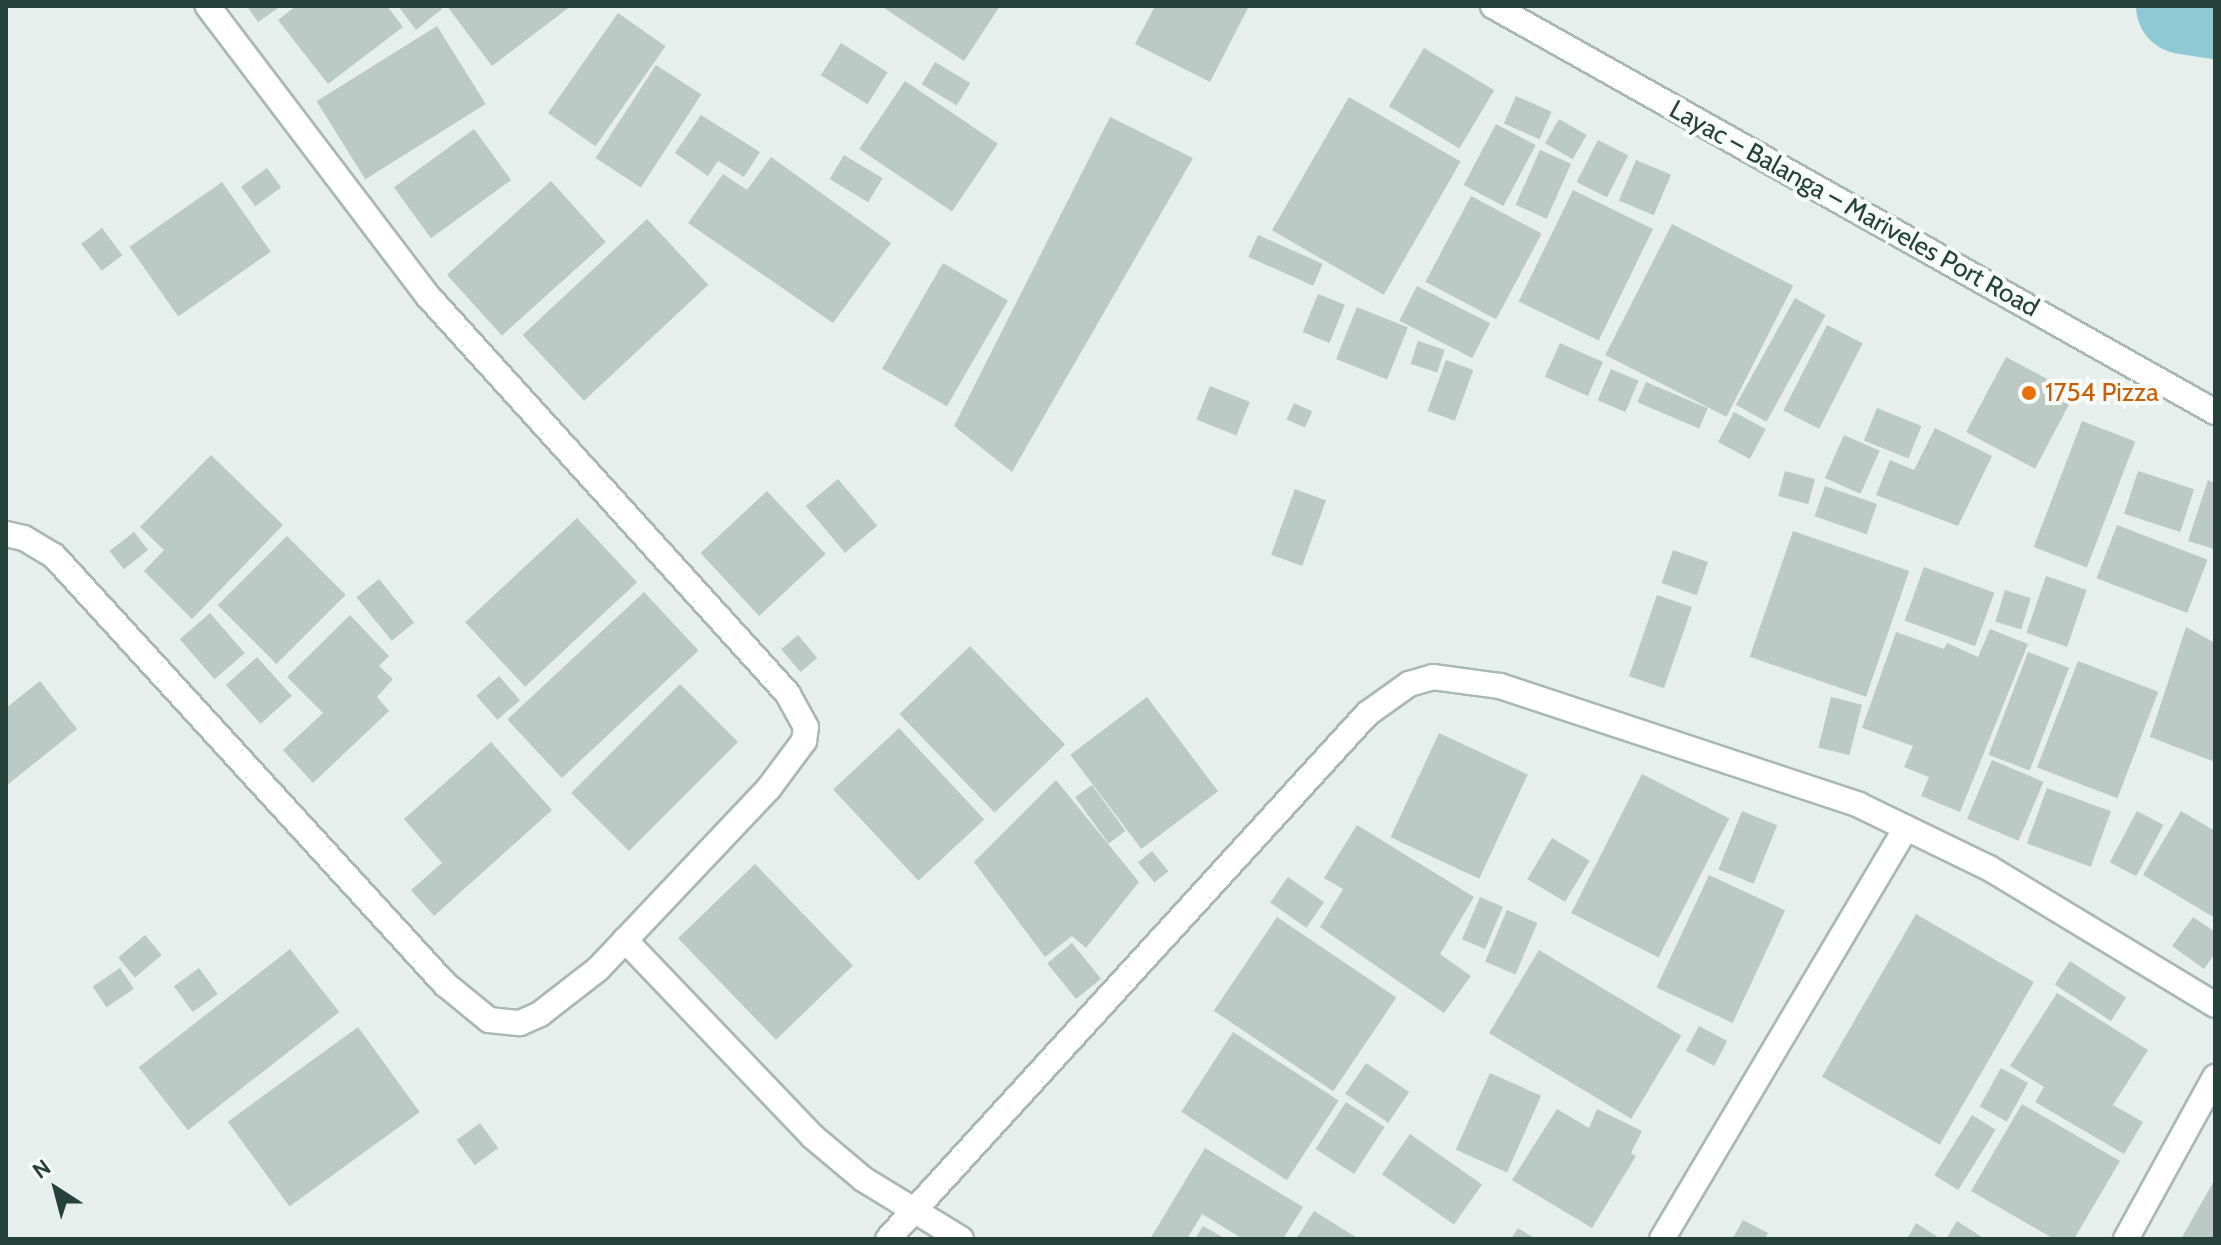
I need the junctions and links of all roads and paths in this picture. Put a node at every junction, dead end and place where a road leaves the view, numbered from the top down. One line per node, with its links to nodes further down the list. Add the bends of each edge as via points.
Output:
1 (208, 6): 6 (street, via 427,295 801,713 804,741 796,757)
2 (1493, 6): 3 (street, Layac – Balanga – Mariveles Port Road)
3 (2215, 412)
4 (6, 534): 6 (street, via 39,545 64,566 470,1009 504,1024 540,1014 598,969)
5 (1906, 828): 7 (street, via 1989,868); 9 (street, via 1859,805 1500,686 1433,677 1409,684 1367,714); 12 (street)
6 (625, 940): 9 (street, via 812,1136 863,1179)
7 (2215, 1005)
8 (2215, 1077): 13 (street)
9 (915, 1210): 10 (street); 11 (street)
10 (888, 1239)
11 (961, 1239)
12 (1662, 1239)
13 (2126, 1239)

